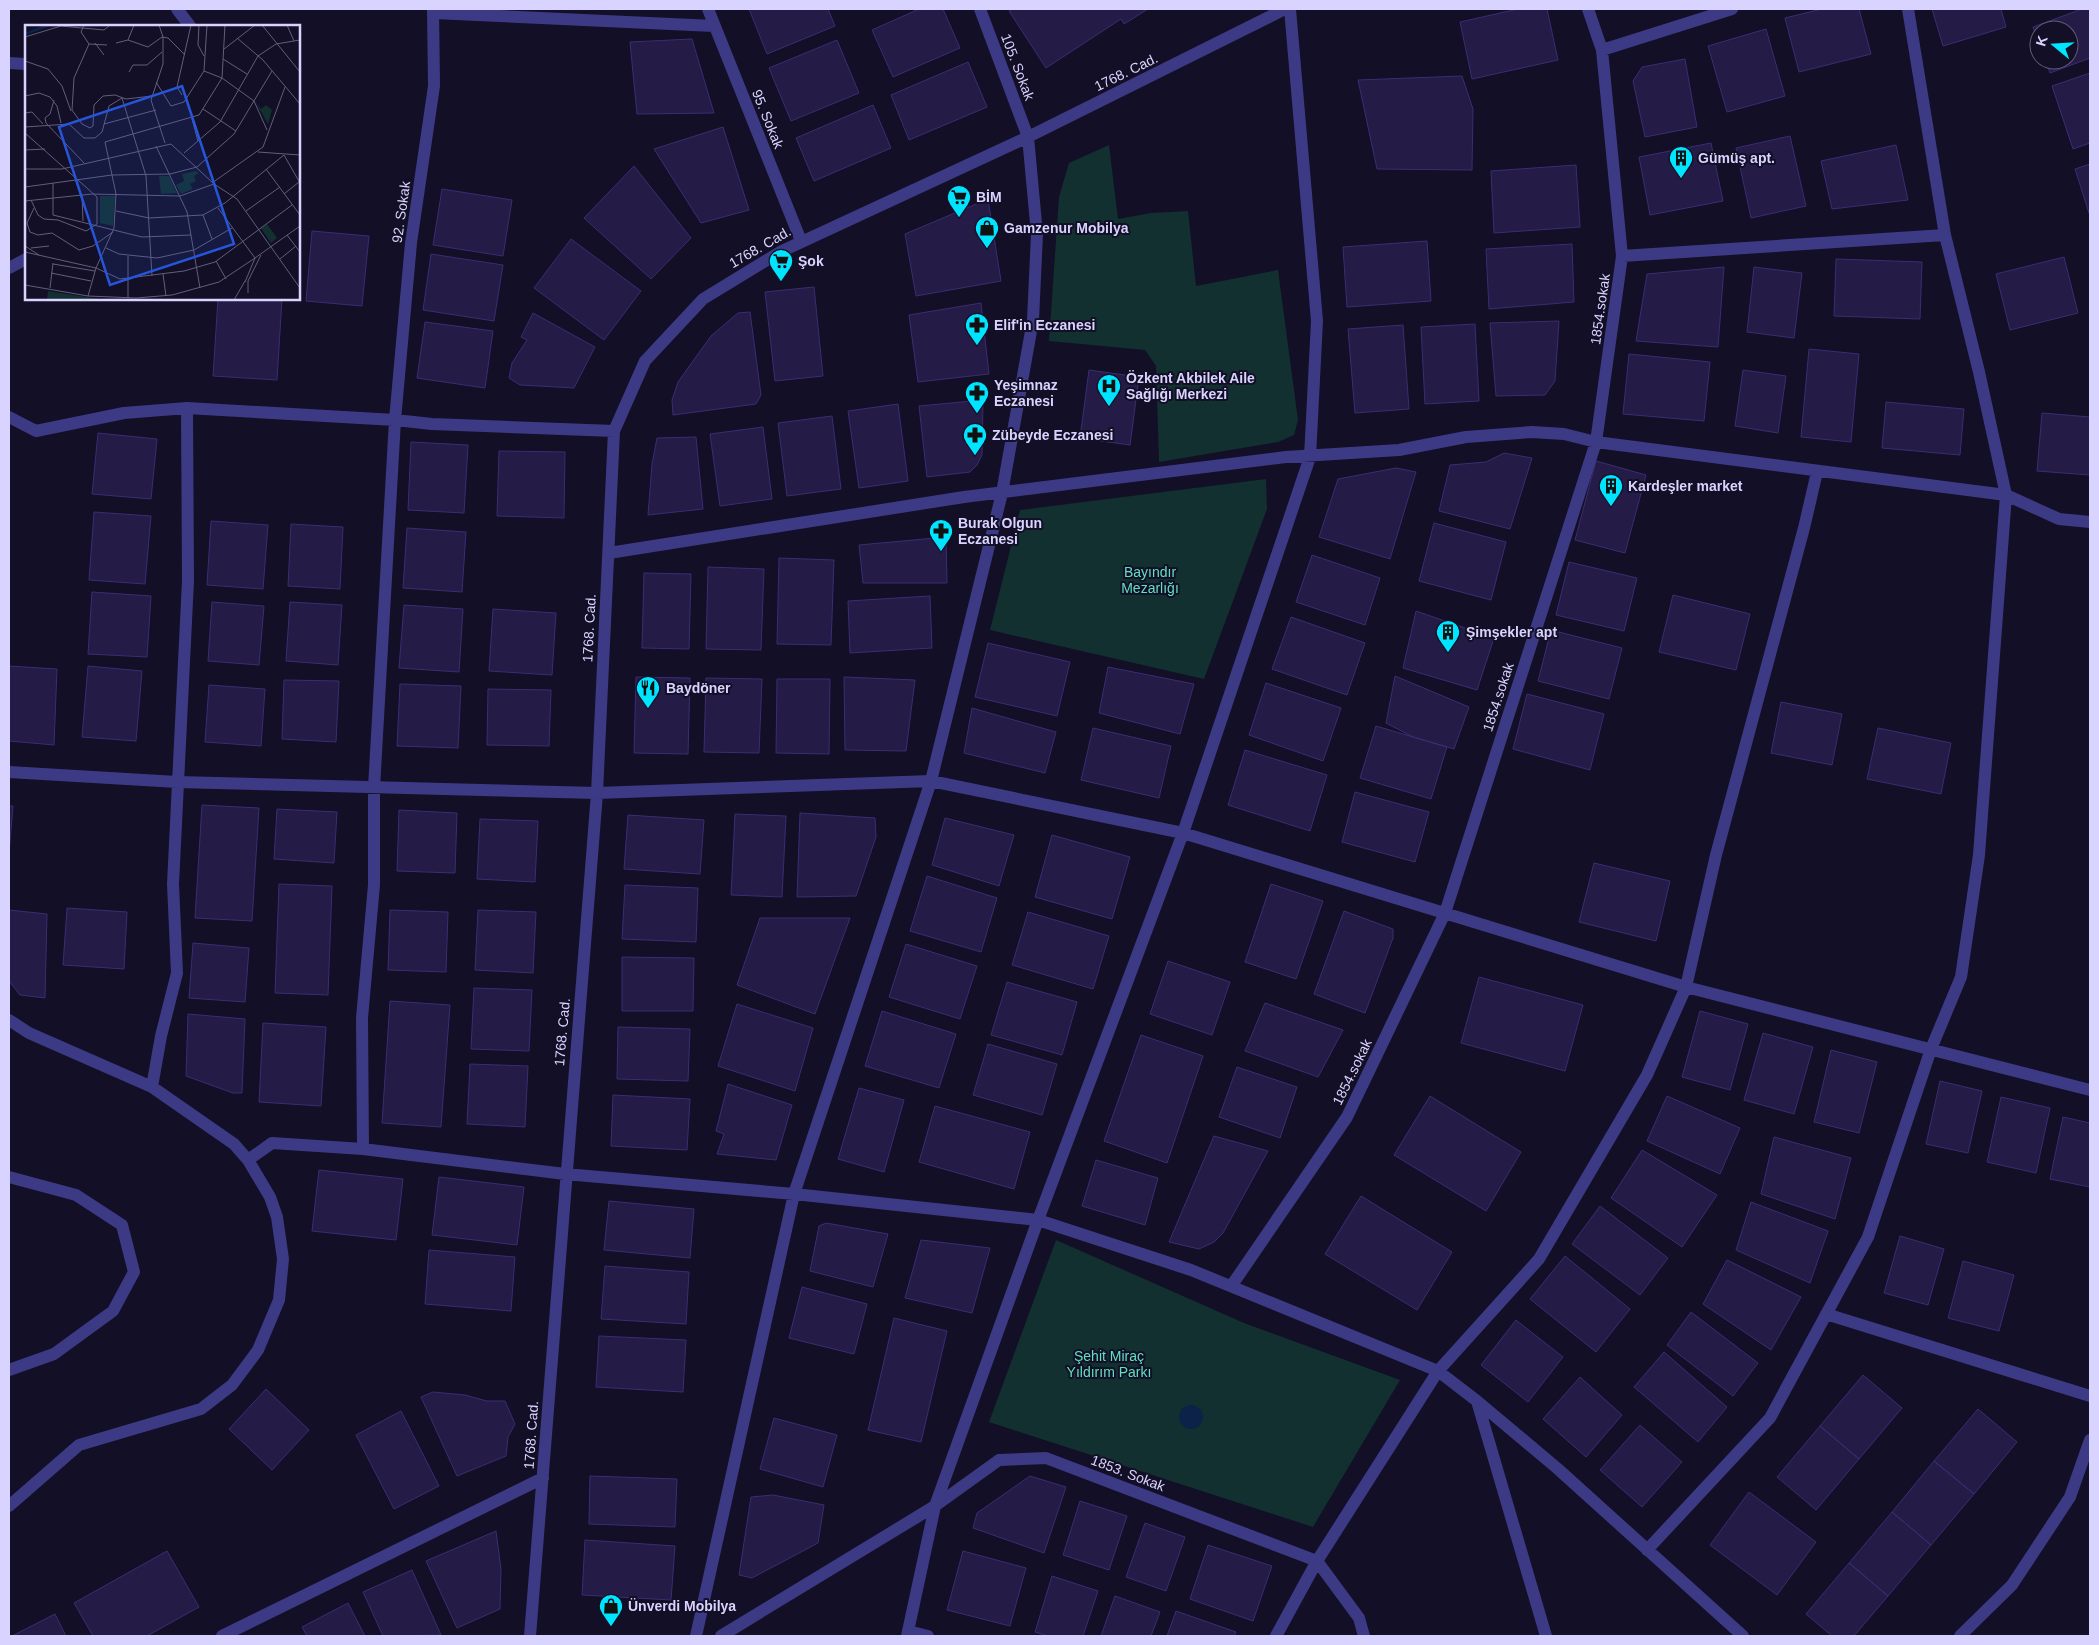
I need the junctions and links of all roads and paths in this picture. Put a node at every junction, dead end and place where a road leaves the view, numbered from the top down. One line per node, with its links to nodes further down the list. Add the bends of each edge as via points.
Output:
1 (177, 9): 11 (street)
2 (708, 9): 12 (street, 95. Sokak)
3 (980, 9): 16 (street, 105. Sokak)
4 (1285, 9): 10 (street, 1768. Cad.)
5 (1290, 9): 27 (street, via 1317,322)
6 (1588, 9): 13 (street, 1854.sokak)
7 (1732, 9): 13 (street)
8 (1908, 9): 17 (street)
9 (433, 11): 12 (street); 24 (street, 92. Sokak, via 434,86 411,243)
10 (1271, 12): 16 (street, 1768. Cad.)
11 (189, 25)
12 (714, 26): 18 (street, 95. Sokak)
13 (1602, 50): 19 (street, 1854.sokak)
14 (9, 64): 15 (street)
15 (25, 64)
16 (1028, 137): 18 (street, 1768. Cad.); 29 (street, 105. Sokak, via 1037,234 1032,320)
17 (1945, 235): 19 (street); 30 (street)
18 (801, 241): 25 (street, 1768. Cad., via 703,299 645,361)
19 (1622, 256): 26 (street, 1854.sokak)
20 (25, 260): 21 (street)
21 (9, 268)
22 (187, 408): 23 (street, via 124,413 36,431); 24 (street); 35 (street, via 188,581)
23 (9, 417)
24 (395, 420): 25 (street); 36 (street, 92. Sokak)
25 (614, 431): 32 (street, 1768. Cad.)
26 (1596, 442): 27 (street, via 1564,434 1532,432 1466,437 1399,450); 28 (street); 39 (street, 1854.sokak)
27 (1310, 457): 29 (street, via 1286,457); 38 (street)
28 (1817, 472): 30 (street); 40 (street, via 1716,855)
29 (1002, 492): 32 (street); 34 (street, 105. Sokak)
30 (2006, 495): 31 (street, via 2059,519); 42 (street, via 1979,855 1961,977)
31 (2090, 522)
32 (609, 553): 37 (street, 1768. Cad.)
33 (9, 772): 35 (street)
34 (931, 781): 37 (street); 38 (street); 49 (street, 105. Sokak)
35 (176, 782): 36 (street); 43 (street, via 173,884 177,973)
36 (374, 788): 37 (street); 45 (street, 92. Sokak, via 374,885 362,1018)
37 (597, 793): 47 (street, 1768. Cad.)
38 (1183, 833): 39 (street); 50 (street)
39 (1444, 913): 40 (street); 51 (street, 1854.sokak, via 1347,1117)
40 (1686, 987): 42 (street); 54 (street, via 1647,1075 1539,1259)
41 (9, 1020): 43 (street, via 29,1033)
42 (1931, 1050): 44 (street); 52 (street, via 1868,1238)
43 (152, 1087): 46 (street, via 234,1144)
44 (2090, 1090)
45 (363, 1149): 46 (street, via 272,1143); 47 (street)
46 (248, 1160): 59 (street, via 270,1197 280,1231 283,1259 279,1300 258,1350 232,1385 201,1409 79,1445)
47 (565, 1174): 49 (street); 58 (street, 1768. Cad.)
48 (9, 1177): 53 (street, via 76,1195 122,1225 134,1272 113,1311 54,1354)
49 (794, 1194): 50 (street); 66 (street, 105. Sokak)
50 (1038, 1220): 51 (street); 60 (street)
51 (1232, 1285): 54 (street)
52 (1826, 1314): 55 (street); 61 (street, via 1770,1418)
53 (9, 1370)
54 (1438, 1371): 56 (street); 62 (street)
55 (2090, 1396)
56 (1477, 1401): 61 (street); 71 (street)
57 (2090, 1440): 73 (street, via 2070,1497 2012,1585)
58 (543, 1478): 64 (street); 65 (street, 1768. Cad.)
59 (9, 1506)
60 (935, 1506): 62 (street, 1853. Sokak, via 999,1460 1046,1458); 63 (street); 67 (street, 1853. Sokak)
61 (1647, 1550): 72 (street)
62 (1317, 1561): 69 (street); 70 (street, via 1359,1618)
63 (907, 1633): 68 (street)
64 (222, 1636)
65 (530, 1636)
66 (696, 1636)
67 (721, 1636)
68 (928, 1636)
69 (1276, 1636)
70 (1364, 1636)
71 (1546, 1636)
72 (1743, 1636)
73 (1960, 1636)

